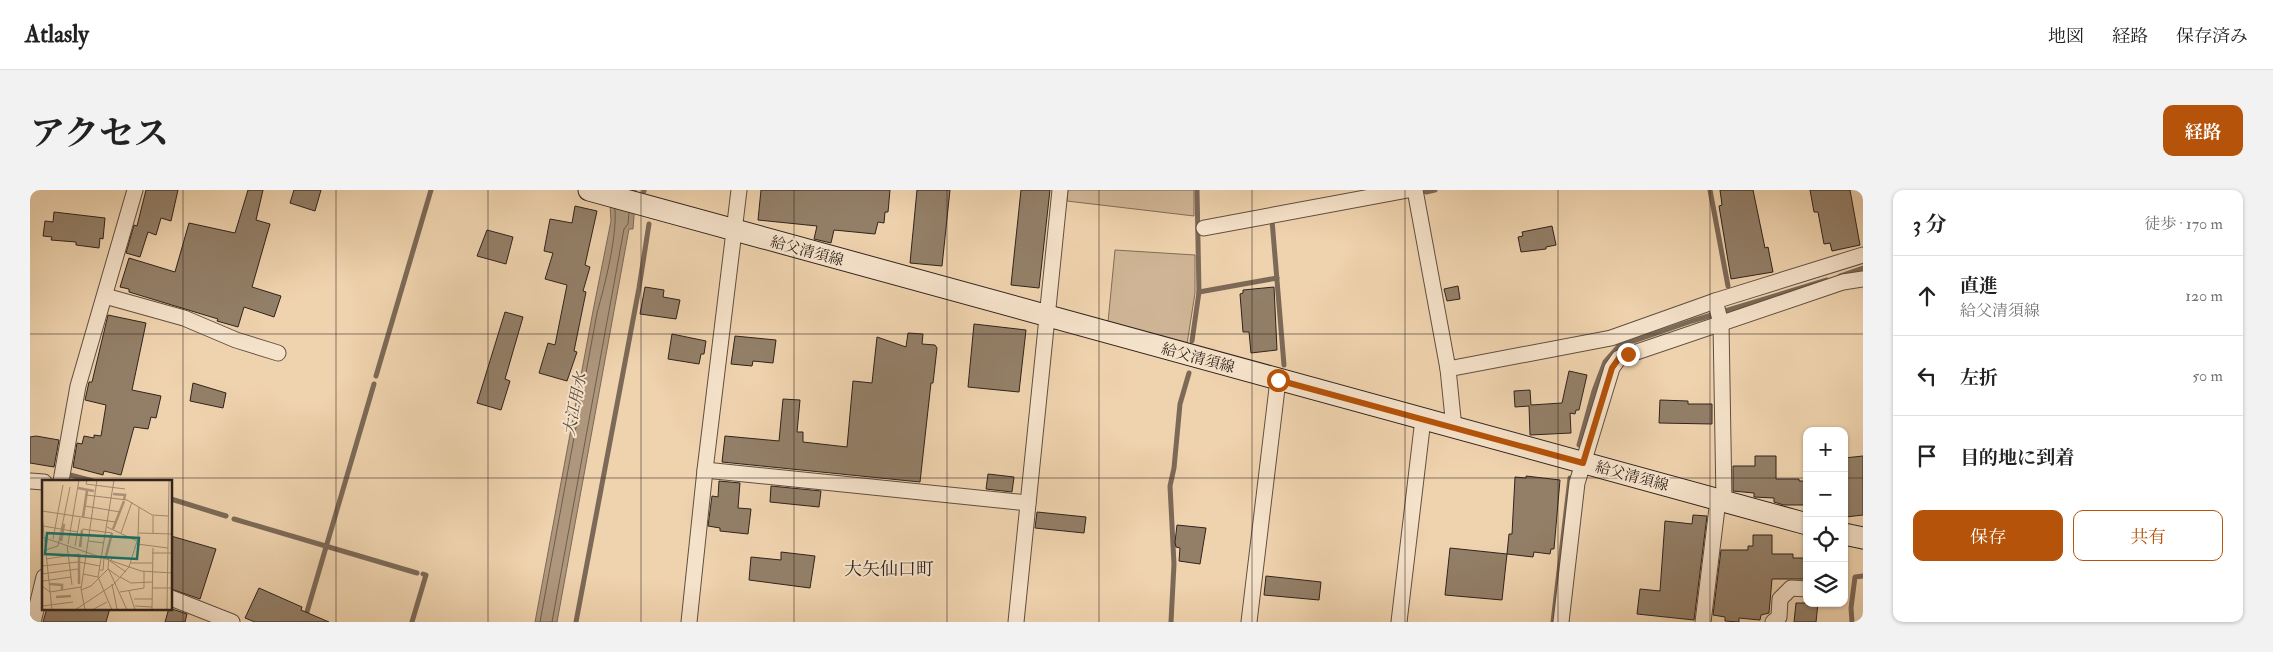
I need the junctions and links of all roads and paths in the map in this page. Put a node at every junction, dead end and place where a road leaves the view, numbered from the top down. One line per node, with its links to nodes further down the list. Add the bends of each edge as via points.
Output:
1 (135, 190): 11 (street)
2 (739, 190): 8 (street)
3 (1060, 190): 13 (street)
4 (1408, 190): 7 (street)
5 (1415, 190): 15 (street)
6 (602, 192): 8 (main road, 給父清須線)
7 (1204, 228)
8 (734, 231): 13 (main road, 給父清須線); 20 (street)
9 (1863, 255): 12 (street)
10 (1863, 279): 12 (street)
11 (105, 296): 14 (street, via 184,318); 21 (street, via 78,386)
12 (1718, 312): 15 (street, via 1611,338); 19 (street, via 1619,358 1612,368); 22 (street)
13 (1046, 316): 16 (main road, 給父清須線); 23 (street)
14 (278, 353)
15 (1448, 369): 18 (street)
16 (1278, 380): 17 (main road, 給父清須線); 34 (street)
17 (1424, 419): 18 (main road, 給父清須線); 35 (street)
18 (1454, 428): 19 (main road, 給父清須線)
19 (1583, 463): 22 (main road, 給父清須線); 36 (street, via 1577,483)
20 (705, 470): 23 (street); 32 (street)
21 (61, 480)
22 (1721, 501): 24 (main road, 給父清須線); 37 (street)
23 (1028, 502): 33 (street)
24 (1803, 523)
25 (1848, 535): 26 (main road)
26 (1863, 538)
27 (42, 585): 30 (street)
28 (1803, 589): 38 (street, via 1791,588 1780,600 1779,617)
29 (172, 598): 31 (street)
30 (33, 622)
31 (232, 622)
32 (689, 622)
33 (1016, 622)
34 (1249, 622)
35 (1400, 622)
36 (1561, 622)
37 (1703, 622)
38 (1773, 622)

